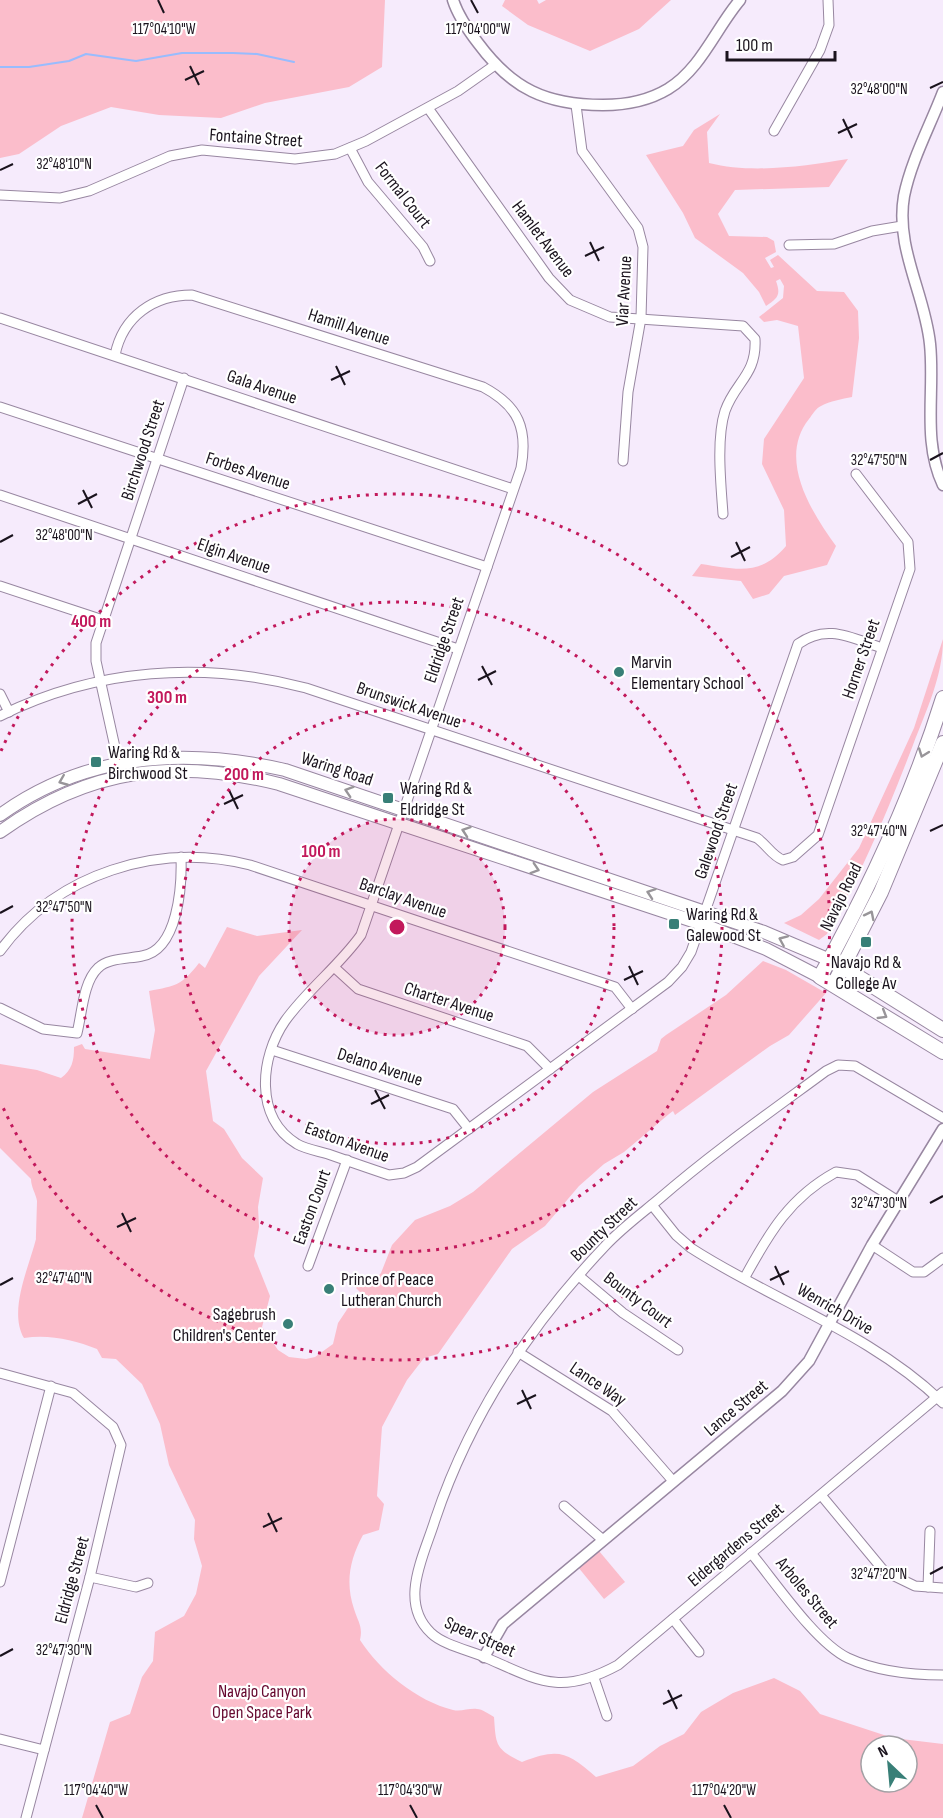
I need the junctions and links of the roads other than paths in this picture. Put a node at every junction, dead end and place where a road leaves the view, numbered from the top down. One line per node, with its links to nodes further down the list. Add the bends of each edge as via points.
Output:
1 (453, 0): 4 (street, via 465,26)
2 (740, 0): 6 (street, via 694,65 669,88 619,105)
3 (828, 0): 8 (street, via 829,25 820,50)
4 (495, 65): 6 (street, via 533,93); 7 (street, Fontaine Street)
5 (943, 92): 11 (street, via 909,177)
6 (576, 105): 15 (street, Viar Avenue, via 582,151 638,228 644,247)
7 (428, 108): 9 (street, Fontaine Street); 15 (street, Hamlet Avenue, via 549,278 570,300 610,317)
8 (774, 131)
9 (351, 148): 10 (street, Fontaine Street, via 314,159 202,150 170,156 89,191 60,198); 13 (street, Formal Court, via 368,182 423,247)
10 (0, 195)
11 (902, 226): 12 (street, via 834,244); 22 (street, via 930,343 931,440 935,468)
12 (789, 244)
13 (430, 261)
14 (0, 318): 16 (street, Gala Avenue)
15 (641, 318): 20 (street, Viar Avenue, via 628,392); 25 (street, Hamlet Avenue, via 743,326 755,339 751,370 734,394 723,423)
16 (115, 355): 17 (street, Gala Avenue); 23 (street, Hamill Avenue, via 118,342 141,309 177,295 192,295 483,387 507,402 522,428 525,448)
17 (184, 378): 19 (street, Birchwood Street); 23 (street, Gala Avenue)
18 (0, 407): 19 (street, Forbes Avenue)
19 (158, 459): 26 (street, Birchwood Street); 27 (street, Forbes Avenue)
20 (623, 461)
21 (856, 474): 30 (street, Horner Street, via 908,542 911,561)
22 (943, 485)
23 (513, 489): 27 (street, Eldridge Street)
24 (0, 495): 26 (street, Elgin Avenue)
25 (723, 514)
26 (131, 539): 29 (street, Birchwood Street); 31 (street, Elgin Avenue)
27 (487, 567): 31 (street, Eldridge Street)
28 (0, 586): 29 (street)
29 (103, 620): 32 (street, Birchwood Street, via 96,643)
30 (882, 648): 42 (street, Galewood Street, via 825,632 798,644); 45 (street, Horner Street, via 818,835)
31 (458, 649): 36 (street, Eldridge Street)
32 (100, 681): 35 (street, Brunswick Avenue); 36 (street, Brunswick Avenue, via 177,672 253,676 306,688); 38 (street, Birchwood Street)
33 (0, 694): 35 (street)
34 (943, 698): 50 (main road, Navajo Road, one-way to 50, via 916,773)
35 (4, 714)
36 (430, 730): 39 (street, Eldridge Street); 42 (street, Brunswick Avenue)
37 (943, 743): 51 (main road, Navajo Road, one-way to 37, via 881,892)
38 (119, 769): 39 (main road, Waring Road, one-way to 38, via 250,762 207,756 154,757); 40 (main road, Waring Road, one-way to 40, via 48,787); 41 (main road, Waring Road, via 241,774); 43 (main road, Waring Road, via 53,800)
39 (405, 810): 41 (street, Eldridge Street); 47 (main road, Waring Road, one-way to 39)
40 (0, 815)
41 (400, 824): 46 (street, Eldridge Street); 48 (main road, Waring Road, one-way to 48)
42 (733, 831): 45 (street, Brunswick Avenue, via 757,838 783,861); 47 (street, Galewood Street)
43 (0, 832)
44 (181, 857): 46 (street, Barclay Avenue, via 244,863); 49 (street, Barclay Avenue, via 123,866 82,882 34,914); 55 (street, via 179,899 165,941 150,954 107,962 97,969 89,983 77,1033 43,1029)
45 (793, 857)
46 (373, 905): 52 (street, Eldridge Street, via 362,935); 56 (street, Barclay Avenue, via 615,987)
47 (706, 912): 48 (street, Galewood Street); 50 (main road, Waring Road, one-way to 47)
48 (702, 924): 53 (main road, Waring Road, via 766,949); 56 (street, Galewood Street, via 682,968)
49 (0, 951)
50 (830, 960): 51 (main road); 53 (main road, Navajo Road)
51 (843, 967): 54 (main road, Navajo Road); 57 (main road)
52 (335, 968): 58 (street, Eldridge Street, via 286,1019); 60 (street, Charter Avenue, via 358,989 527,1046)
53 (820, 977): 54 (main road)
54 (834, 984): 59 (main road, one-way to 59)
55 (0, 1008)
56 (632, 1008): 60 (street, Galewood Street)
57 (943, 1030)
58 (272, 1050): 62 (street, Delano Avenue, via 453,1109); 64 (street, Easton Avenue, via 264,1082 272,1118 298,1145)
59 (943, 1052)
60 (550, 1069): 62 (street, Galewood Street)
61 (943, 1118): 67 (street, Bounty Street, via 855,1066 837,1065 701,1163)
62 (469, 1129): 65 (street, Galewood Street)
63 (943, 1129): 66 (street, Lance Street)
64 (347, 1160): 65 (street, Easton Avenue, via 389,1175); 70 (street, Easton Court)
65 (417, 1167)
66 (898, 1202): 68 (street, Lance Street); 72 (street, via 857,1175 836,1172 801,1197 771,1229)
67 (652, 1204): 71 (street, Bounty Street); 72 (street, Wenrich Drive, via 691,1248)
68 (872, 1245): 69 (street, via 913,1272 929,1270); 73 (street, Lance Street)
69 (943, 1258)
70 (308, 1266)
71 (579, 1276): 74 (street, Bounty Court, via 623,1313); 75 (street, Bounty Street)
72 (745, 1277): 73 (street, Wenrich Drive)
73 (830, 1323): 78 (street, Wenrich Drive); 79 (street, Lance Street, via 800,1373)
74 (678, 1350)
75 (518, 1352): 79 (street, Lance Way, via 612,1411); 88 (street, Bounty Street, via 469,1435 447,1486)
76 (0, 1373): 77 (street)
77 (51, 1386): 85 (street, Eldridge Street, via 79,1397 119,1437 121,1454); 86 (street)
78 (941, 1397): 80 (street, Eldergardens Street)
79 (673, 1480): 83 (street, Lance Street)
80 (821, 1495): 84 (street, Eldergardens Street); 89 (street, via 884,1571 915,1586)
81 (564, 1506): 83 (street)
82 (930, 1531): 89 (street)
83 (603, 1540): 93 (street, Lance Street, via 503,1624)
84 (752, 1553): 91 (street, Eldergardens Street); 94 (street, Arboles Street, via 823,1639 846,1657 918,1675)
85 (90, 1577): 87 (street, via 136,1587); 99 (street, Eldridge Street)
86 (0, 1582)
87 (148, 1583)
88 (414, 1585): 93 (street, Spear Street, via 416,1611 432,1635)
89 (928, 1587): 90 (street)
90 (943, 1588)
91 (673, 1619): 92 (street); 96 (street, Eldergardens Street, via 618,1665)
92 (699, 1652)
93 (484, 1657): 95 (street, Spear Street)
94 (943, 1675)
95 (533, 1678): 96 (street, Eldergardens Street, via 564,1683)
96 (594, 1678): 97 (street)
97 (607, 1716)
98 (0, 1739): 99 (street)
99 (44, 1750): 100 (street, Eldridge Street)
100 (26, 1818)

